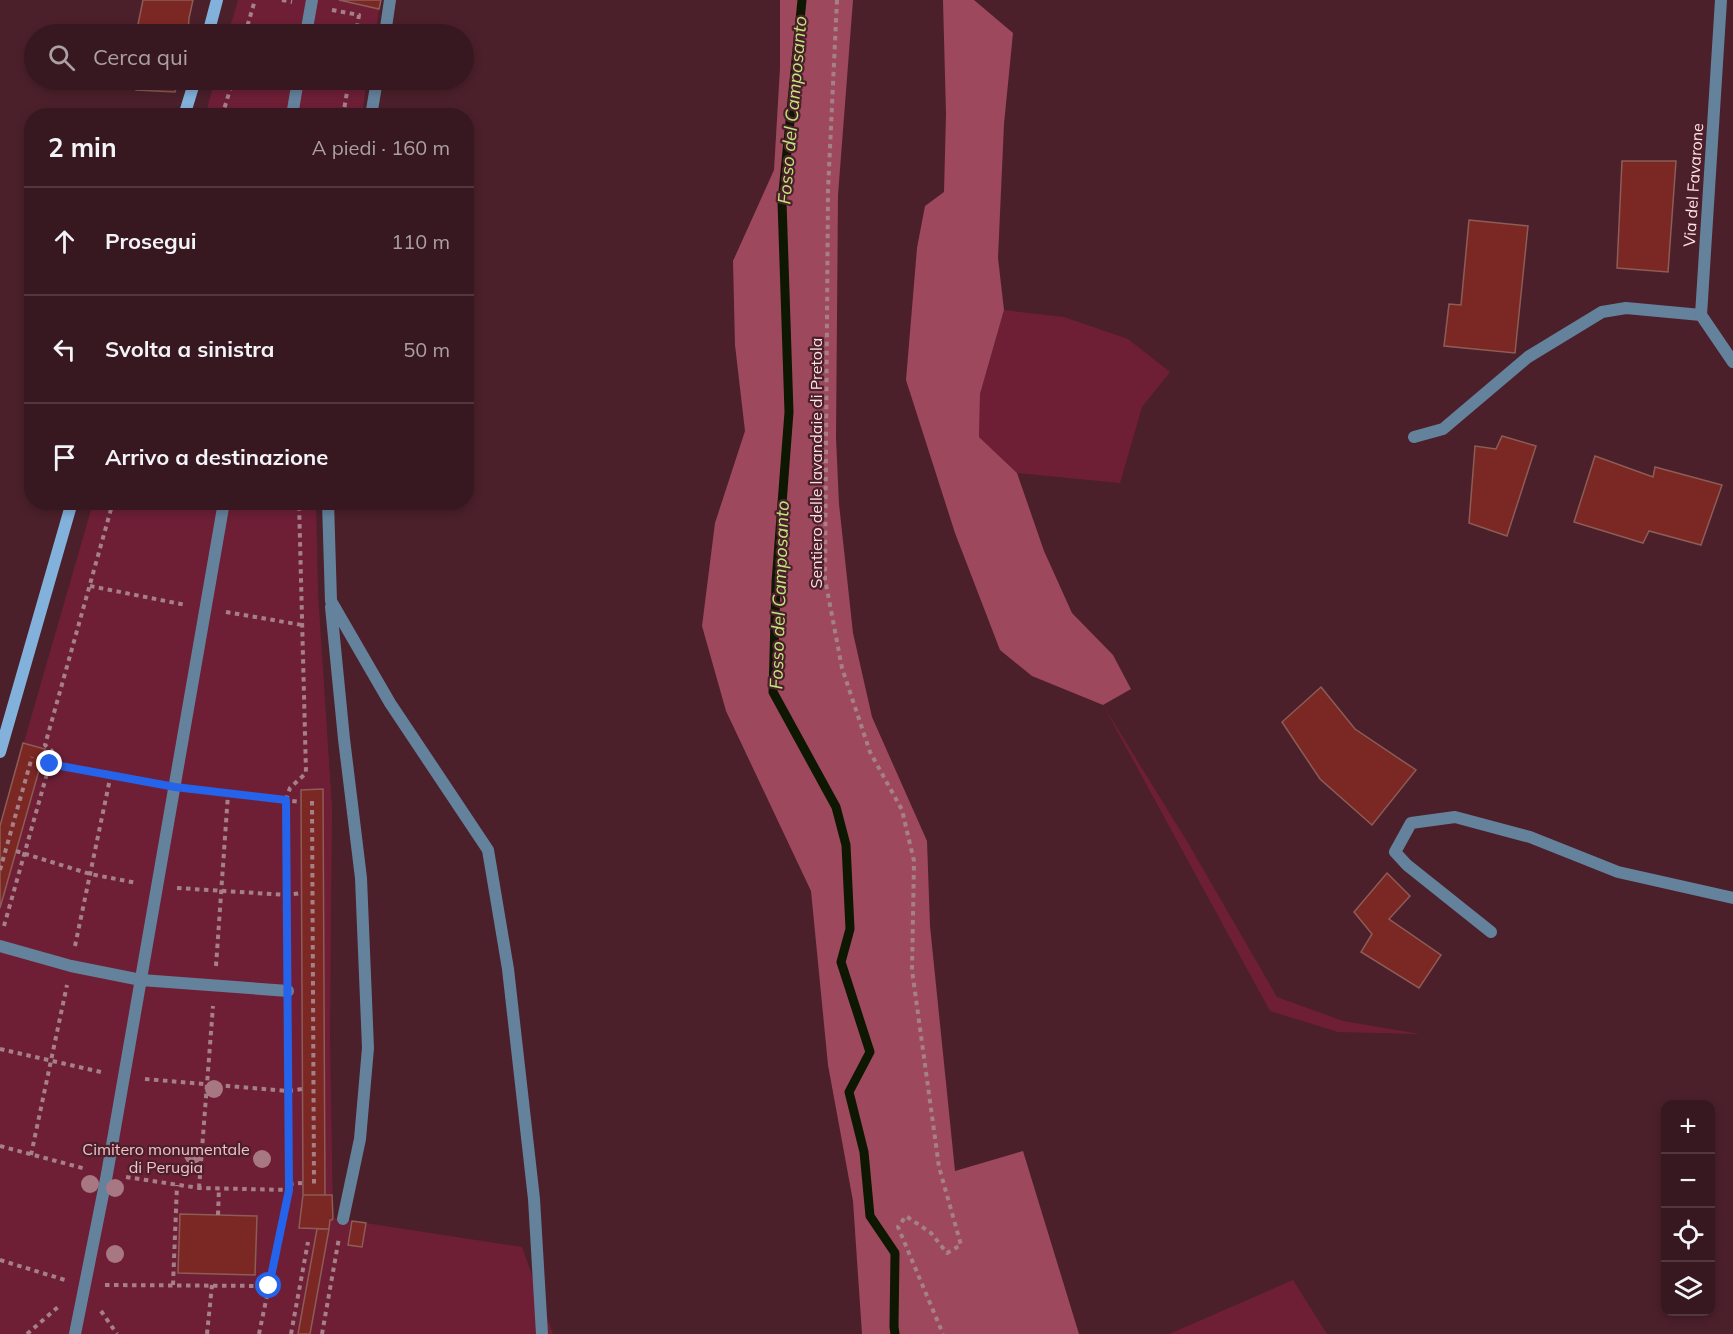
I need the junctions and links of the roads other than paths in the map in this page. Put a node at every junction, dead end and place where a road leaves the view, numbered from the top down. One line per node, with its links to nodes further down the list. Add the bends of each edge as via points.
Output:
1 (217, 0): 5 (street)
2 (312, 0): 6 (street)
3 (390, 0): 7 (street)
4 (1721, 0): 14 (street, Via del Favarone)
5 (211, 24)
6 (308, 24)
7 (386, 24)
8 (192, 90): 11 (street)
9 (296, 90): 12 (street)
10 (375, 90): 13 (street)
11 (186, 108)
12 (293, 108)
13 (372, 108)
14 (1701, 315): 15 (street); 16 (street, via 1626,308 1602,312 1528,357 1443,429)
15 (1733, 362)
16 (1414, 437)
17 (70, 510): 21 (street)
18 (223, 510): 25 (street)
19 (328, 510): 20 (street)
20 (331, 601): 27 (street, via 361,878 368,1048 360,1139); 29 (street, via 390,703 488,850 508,969 534,1199)
21 (0, 752)
22 (1733, 898): 23 (street, via 1618,872 1530,837 1455,817 1411,823 1395,852)
23 (1491, 932)
24 (0, 946): 25 (street)
25 (141, 980): 26 (street); 28 (street)
26 (288, 991)
27 (343, 1219)
28 (75, 1334)
29 (542, 1334)

